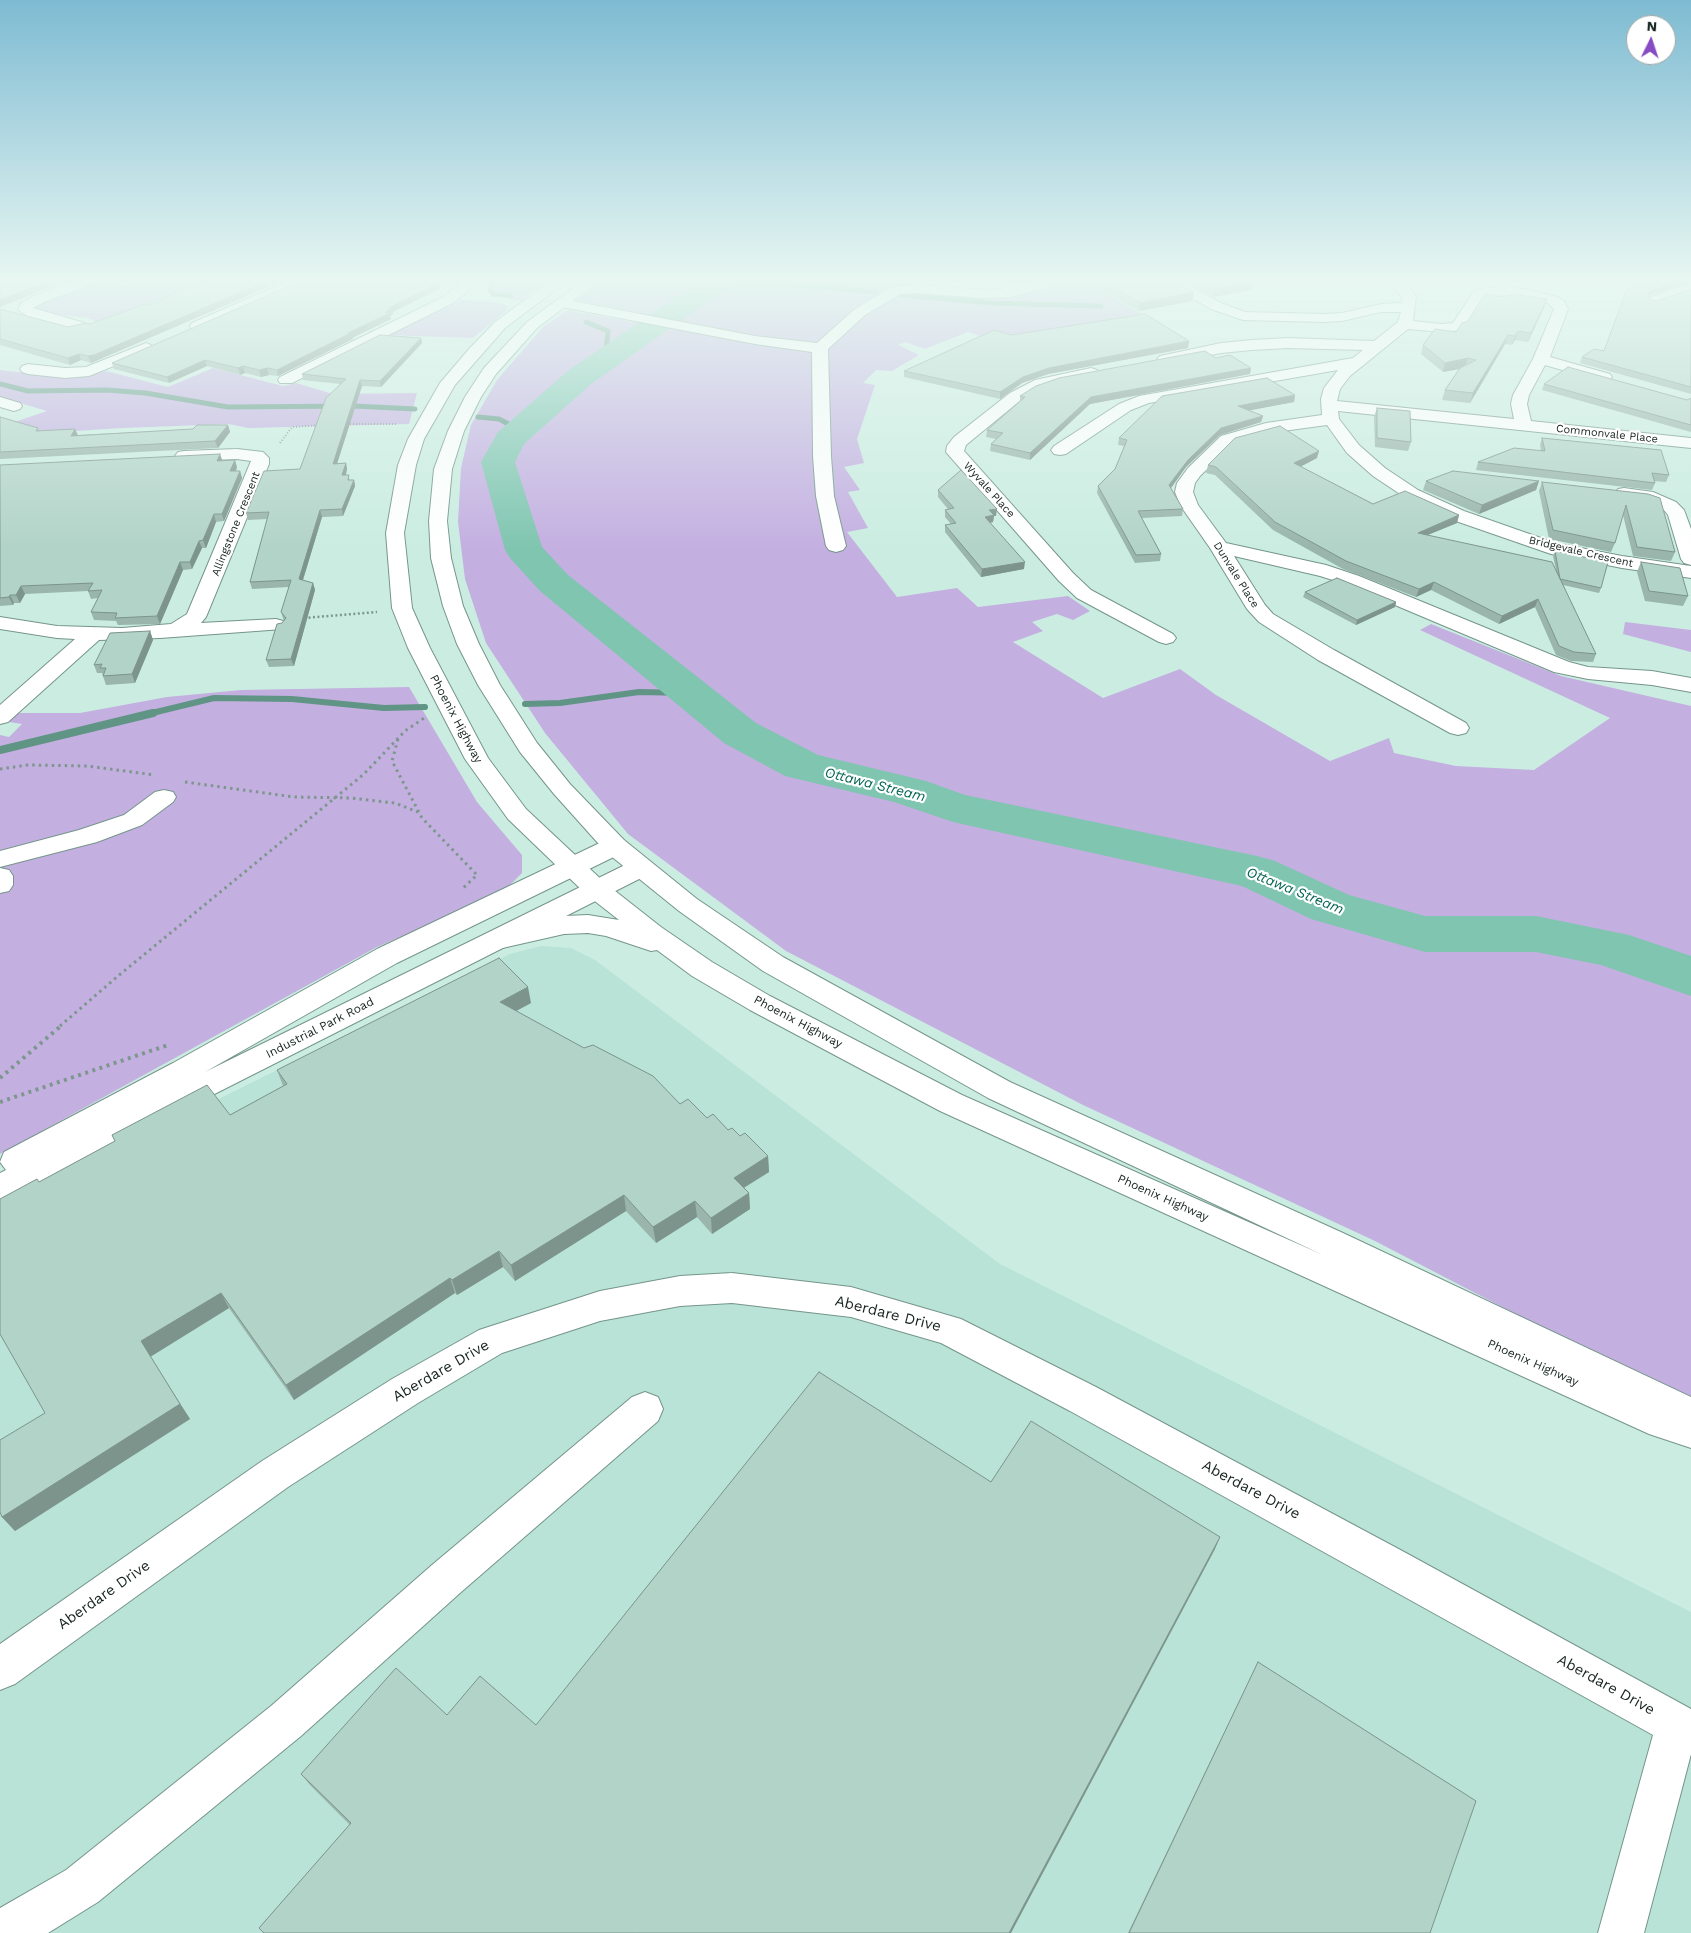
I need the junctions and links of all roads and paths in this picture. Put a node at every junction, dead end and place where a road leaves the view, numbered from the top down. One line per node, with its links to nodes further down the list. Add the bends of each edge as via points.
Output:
1 (98, 368): 10 (street, via 65,374)
2 (310, 368): 12 (street)
3 (460, 368): 17 (street, Phoenix Highway)
4 (492, 368): 43 (street, Phoenix Highway, via 463,414 443,469 438,521 441,558 452,606 489,685 528,747)
5 (820, 368): 24 (street, via 825,496)
6 (1321, 368): 21 (street, via 1145,399 1125,407)
7 (1350, 368): 14 (street, via 1332,388)
8 (1536, 368): 18 (street, via 1521,395)
9 (1575, 368): 13 (street)
10 (28, 369)
11 (1106, 370): 33 (street, Wyvale Place, via 1029,388 960,441 955,452 1084,594)
12 (286, 380)
13 (1618, 380)
14 (1330, 412): 18 (street, Commonvale Place); 25 (street, Dunvale Place, via 1227,440 1194,472 1184,492 1189,505); 27 (street, Bridgevale Crescent, via 1353,448 1379,472 1412,494 1457,515 1551,548)
15 (323, 424): 19 (path, via 292,427)
16 (342, 424): 17 (path)
17 (423, 424): 28 (street, Phoenix Highway, via 407,465 395,533)
18 (1522, 425): 20 (street, Commonvale Place)
19 (280, 443)
20 (1691, 443)
21 (1060, 450)
22 (165, 457): 31 (street, Allingstone Crescent, via 237,454 257,456 260,464 196,617 187,624)
23 (1608, 492): 26 (street, via 1647,496 1670,506 1677,514)
24 (836, 546)
25 (1219, 547): 34 (street, via 1352,580 1562,667); 37 (street, Dunvale Place, via 1257,609 1266,618)
26 (1691, 559)
27 (1691, 572)
28 (403, 610): 30 (path, via 306,618); 35 (street, Phoenix Highway)
29 (0, 623): 32 (street, Allingstone Crescent)
30 (276, 625): 31 (street)
31 (160, 632): 32 (street, Allingstone Crescent)
32 (94, 634): 36 (street)
33 (1166, 638)
34 (1691, 685)
35 (451, 711): 38 (path, via 431,713); 45 (street, Phoenix Highway, via 477,759 518,814)
36 (0, 717)
37 (1458, 728)
38 (398, 739): 41 (path); 42 (path, via 392,761)
39 (0, 769): 40 (path, via 28,765 87,766 136,771)
40 (167, 784): 41 (path); 44 (street, via 133,820 88,836)
41 (335, 798): 42 (path, via 395,803); 54 (path)
42 (419, 812): 50 (path, via 477,875)
43 (615, 846): 45 (street); 46 (street, Phoenix Highway)
44 (0, 859)
45 (572, 867): 49 (street, Phoenix Highway); 56 (street, via 387,956 183,1071)
46 (640, 868): 49 (street, Industrial Park Road); 59 (street, Phoenix Highway, via 773,964 999,1090 1564,1353)
47 (0, 876): 48 (street)
48 (0, 885)
49 (596, 889): 51 (street, Industrial Park Road); 52 (street, Phoenix Highway)
50 (459, 892)
51 (498, 940): 52 (street, via 564,925 588,924 636,935); 57 (street, Industrial Park Road)
52 (686, 958): 60 (street, Phoenix Highway, via 760,1003 951,1103 1662,1422)
53 (176, 1041): 55 (path)
54 (0, 1078)
55 (0, 1102)
56 (0, 1168)
57 (0, 1188)
58 (645, 1409): 63 (street, via 286,1721 82,1886 18,1924)
59 (1691, 1418)
60 (1691, 1431)
61 (0, 1669): 62 (street, Aberdare Drive, via 275,1474 405,1391 491,1341 600,1306 680,1291 732,1288 851,1302 949,1330 1109,1413)
62 (1684, 1729): 64 (street)
63 (0, 1931)
64 (1621, 1933)

